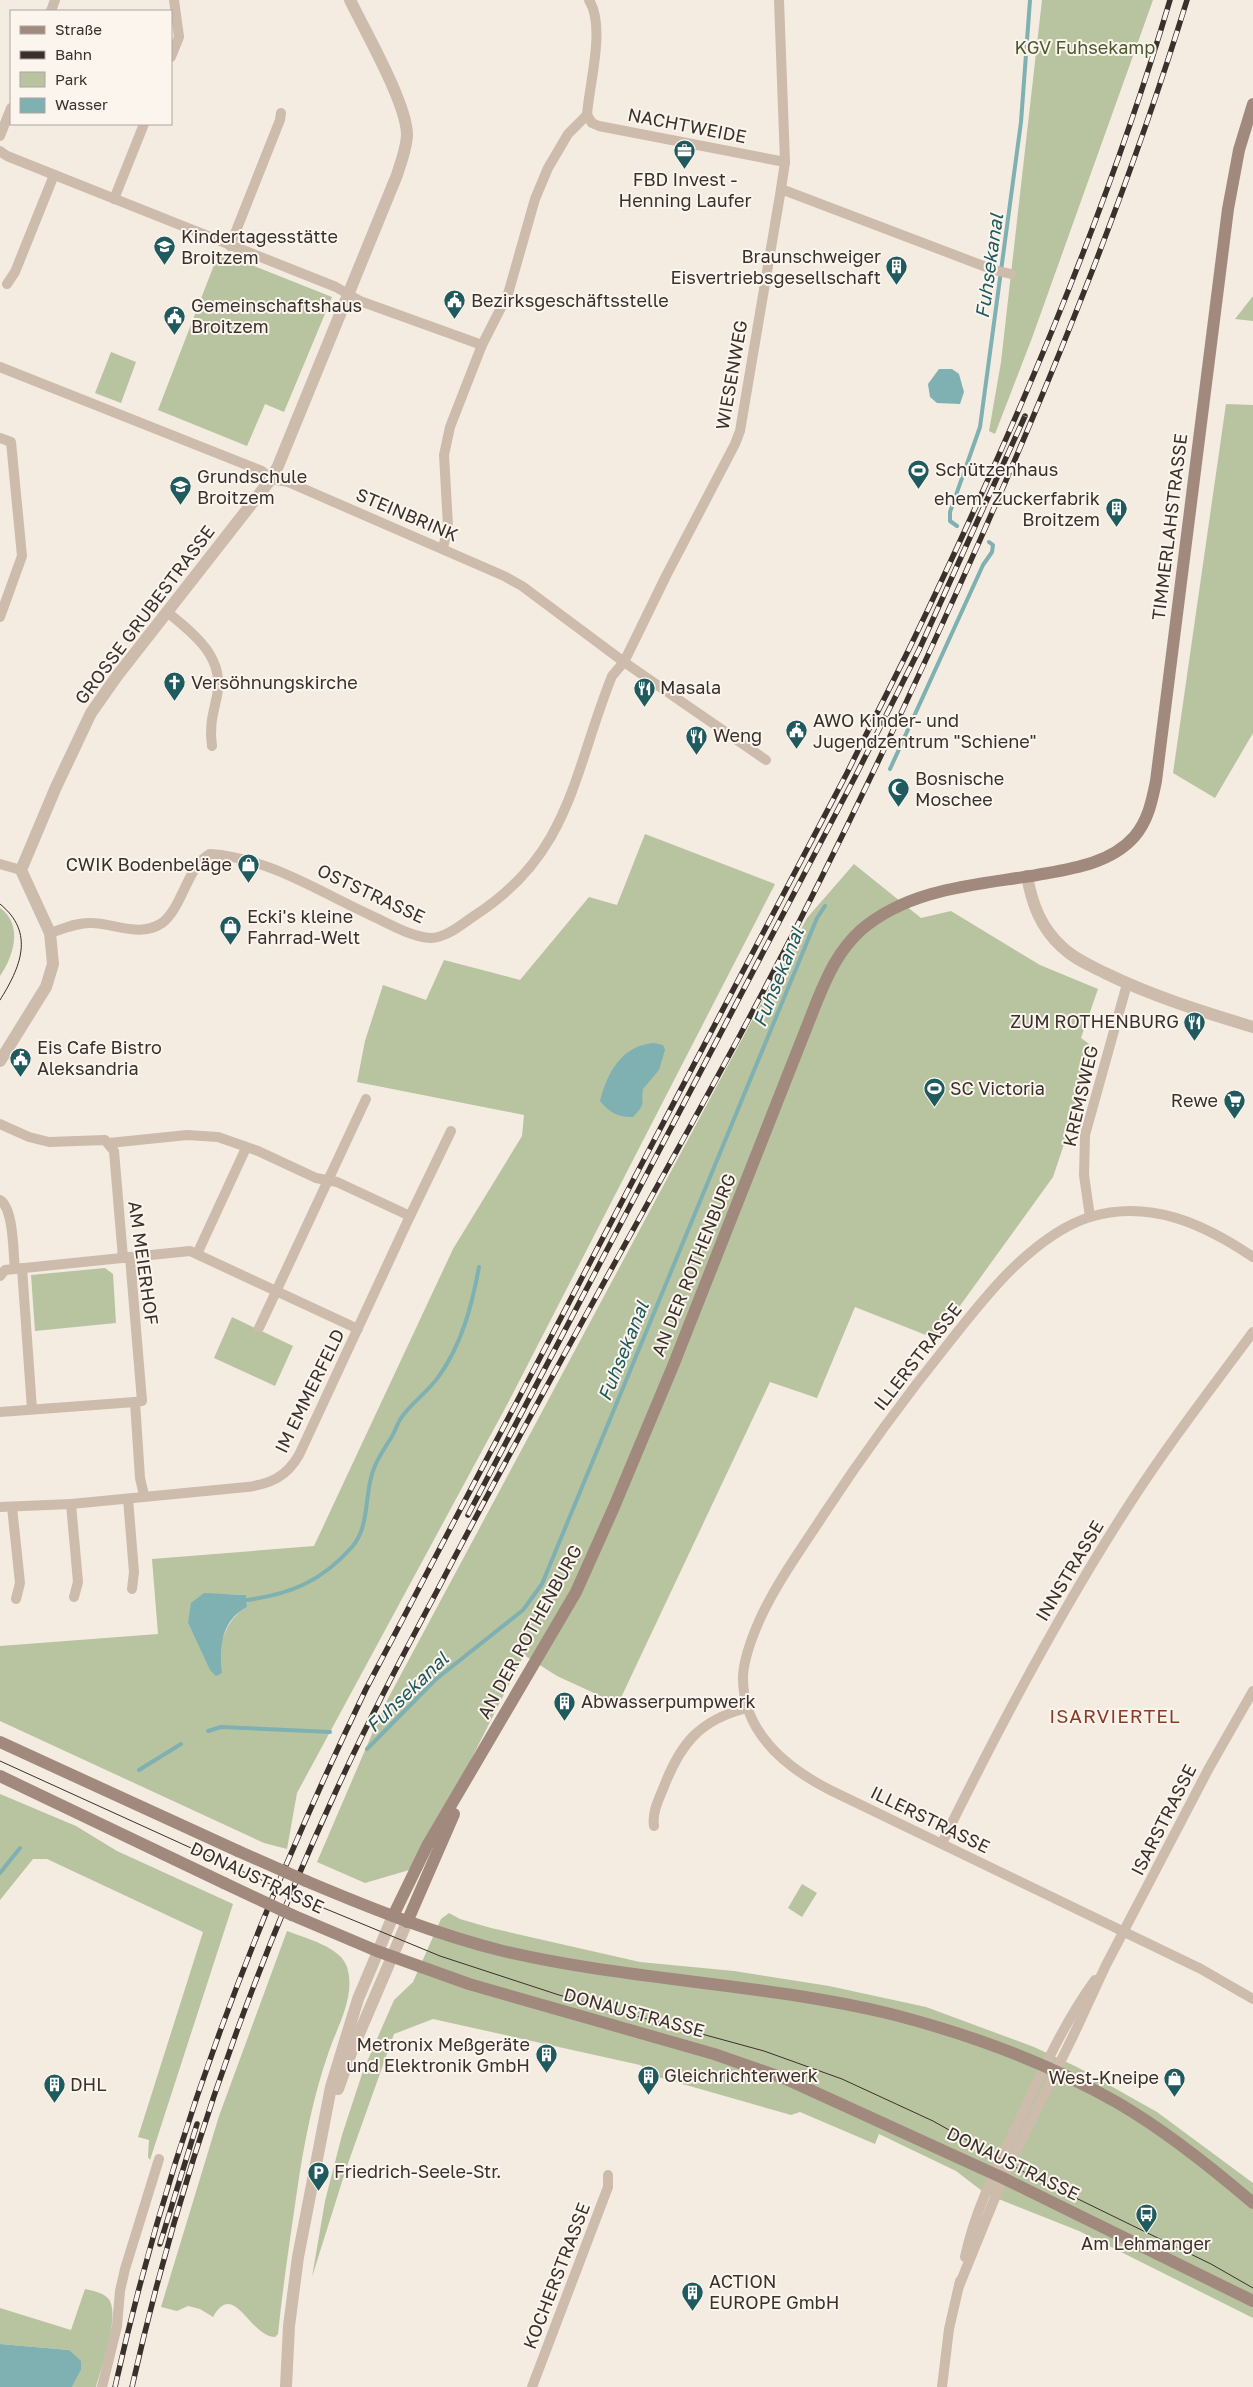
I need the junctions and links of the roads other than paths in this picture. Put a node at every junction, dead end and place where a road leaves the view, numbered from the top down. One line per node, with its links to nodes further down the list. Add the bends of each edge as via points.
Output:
1 (174, 0): 5 (street, via 179,37)
2 (350, 0): 20 (street, GROSSE GRUBESTRASSE, via 394,92 407,133 397,175)
3 (590, 0): 9 (street, via 595,13 595,53)
4 (779, 0): 13 (street, WIESENWEG)
5 (172, 54)
6 (1253, 104): 33 (main road, TIMMERLAHSTRASSE, via 1240,143 1228,209 1152,801 1138,832 1116,852 1080,867)
7 (10, 111): 11 (street)
8 (281, 113): 17 (street)
9 (587, 115): 13 (street, NACHTWEIDE, via 592,123 599,126); 21 (street, via 568,134 548,168 535,198 508,294)
10 (144, 125): 16 (street)
11 (0, 136)
12 (0, 151): 14 (street)
13 (784, 162): 15 (street, WIESENWEG)
14 (54, 175): 16 (street); 19 (street, via 15,272)
15 (781, 189): 18 (street); 28 (street, WIESENWEG, via 740,432)
16 (114, 199): 17 (street)
17 (230, 246): 20 (street)
18 (1008, 273)
19 (7, 284)
20 (348, 293): 21 (street, via 360,301); 24 (street, GROSSE GRUBESTRASSE, via 287,447)
21 (482, 344): 25 (street, via 445,441 448,526)
22 (0, 367): 24 (street, STEINBRINK, via 262,471)
23 (0, 438): 27 (street, via 11,442 22,556)
24 (271, 479): 25 (street, STEINBRINK, via 288,482); 26 (street, GROSSE GRUBESTRASSE)
25 (443, 548): 28 (street, STEINBRINK, via 522,586)
26 (167, 612): 29 (street, via 192,633 214,660 218,677 209,730); 32 (street, GROSSE GRUBESTRASSE, via 91,713)
27 (0, 617)
28 (624, 662): 30 (street, STEINBRINK); 34 (street, OSTSTRASSE, via 612,676 568,802 548,845 510,889 482,911 439,937 418,936 272,868 210,854 200,861 168,917 157,926 128,930 86,923)
29 (212, 746)
30 (766, 760)
31 (0, 864): 32 (street)
32 (22, 870): 34 (street)
33 (1027, 876): 35 (street, via 1040,920 1058,943 1084,962); 70 (main road, AN DER ROTHENBURG, via 951,889 906,902 860,931 837,959 817,1001 614,1507 576,1592)
34 (50, 933): 37 (street, via 53,956 49,978)
35 (1127, 984): 36 (street); 46 (street, KREMSWEG, via 1085,1135 1084,1175)
36 (1253, 1027)
37 (0, 1061)
38 (366, 1099): 43 (street)
39 (0, 1124): 41 (street, via 40,1140 72,1143 105,1140)
40 (451, 1131): 45 (street, IM EMMERFELD)
41 (109, 1143): 42 (street, via 200,1134); 49 (street, AM MEIERHOF, via 114,1151)
42 (246, 1148): 43 (street); 47 (street)
43 (327, 1181): 45 (street, via 337,1182); 52 (street)
44 (0, 1200): 50 (street, via 10,1217)
45 (410, 1216): 54 (street, IM EMMERFELD)
46 (1090, 1217): 48 (street, ILLERSTRASSE, via 1131,1210 1165,1214 1197,1224); 68 (street, ILLERSTRASSE, via 1055,1233 1007,1274 921,1377 844,1483 779,1584 760,1620 743,1675)
47 (197, 1254): 49 (street, via 190,1251); 52 (street)
48 (1253, 1257)
49 (123, 1258): 50 (street); 56 (street, AM MEIERHOF, via 130,1257 140,1373 142,1401)
50 (18, 1269): 51 (street, via 5,1270); 57 (street)
51 (0, 1276)
52 (276, 1291): 53 (street); 54 (street)
53 (259, 1328)
54 (358, 1329): 59 (street, IM EMMERFELD, via 299,1455 286,1473 256,1485)
55 (1253, 1332): 73 (street, INNSTRASSE, via 1172,1442 1099,1553 1037,1661)
56 (135, 1402): 57 (street); 59 (street, AM MEIERHOF)
57 (32, 1409): 58 (street)
58 (0, 1412)
59 (144, 1496): 60 (street, IM EMMERFELD)
60 (128, 1499): 61 (street, IM EMMERFELD); 64 (street, via 134,1572)
61 (70, 1504): 63 (street, IM EMMERFELD); 65 (street, via 78,1582)
62 (0, 1507): 63 (street, IM EMMERFELD)
63 (12, 1507): 66 (street, via 20,1583)
64 (132, 1589)
65 (74, 1597)
66 (16, 1599)
67 (1253, 1691): 76 (street, ISARSTRASSE)
68 (747, 1708): 72 (street, via 731,1712 690,1737 664,1786 652,1817); 73 (street, ILLERSTRASSE, via 766,1743 801,1773)
69 (0, 1742): 74 (main road, DONAUSTRASSE, bridge)
70 (474, 1768): 74 (main road, AN DER ROTHENBURG, via 427,1846); 75 (main road, AN DER ROTHENBURG)
71 (0, 1776): 77 (main road, DONAUSTRASSE, bridge, via 292,1915)
72 (654, 1826)
73 (942, 1844): 76 (street, ILLERSTRASSE)
74 (393, 1916): 75 (main road, DONAUSTRASSE); 77 (street)
75 (407, 1922): 78 (street); 80 (main road, DONAUSTRASSE, via 478,1944 552,1960 803,1996 869,2009 961,2035)
76 (1124, 1932): 79 (street, ILLERSTRASSE, via 1201,1969); 80 (street, ISARSTRASSE)
77 (376, 1951): 78 (main road, DONAUSTRASSE); 81 (street, via 342,2046)
78 (392, 1957): 81 (street); 84 (main road, DONAUSTRASSE, via 505,1995 752,2066)
79 (1253, 1999)
80 (1050, 2069): 84 (street, ISARSTRASSE); 85 (main road, DONAUSTRASSE, via 1141,2118)
81 (323, 2129): 88 (street, via 298,2258)
82 (159, 2159): 87 (street, via 125,2269 117,2326)
83 (608, 2175): 89 (street, KOCHERSTRASSE, via 608,2187)
84 (998, 2176): 86 (main road, DONAUSTRASSE); 90 (street, via 968,2245 950,2329)
85 (1253, 2203)
86 (1253, 2301)
87 (102, 2387)
88 (286, 2387)
89 (532, 2387)
90 (942, 2387)

